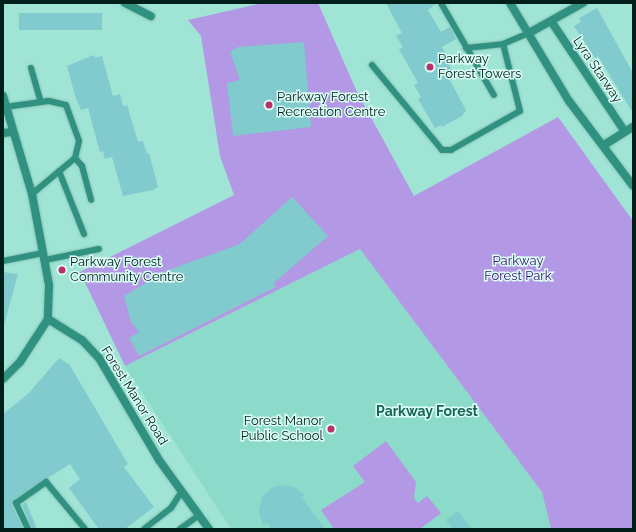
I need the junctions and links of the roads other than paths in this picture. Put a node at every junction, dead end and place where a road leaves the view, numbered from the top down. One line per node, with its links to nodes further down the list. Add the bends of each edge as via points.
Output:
1 (125, 3): 5 (street)
2 (442, 3): 9 (lane)
3 (510, 3): 7 (street)
4 (583, 3): 6 (street)
5 (151, 16)
6 (551, 21): 7 (street); 17 (street, Lyra Starway)
7 (529, 33): 8 (lane); 19 (street, via 569,101)
8 (503, 44): 9 (lane); 10 (lane, via 520,111 451,150 442,150)
9 (466, 48): 12 (lane)
10 (372, 65)
11 (32, 68): 14 (lane)
12 (494, 95)
13 (3, 96): 15 (street)
14 (41, 102): 15 (lane); 20 (lane, via 66,105 79,141)
15 (5, 107): 18 (street)
16 (633, 127): 17 (street)
17 (625, 132): 19 (street)
18 (7, 133): 23 (street)
19 (604, 145): 22 (street)
20 (75, 158): 21 (lane); 24 (lane, via 82,166)
21 (59, 171): 23 (lane); 25 (lane)
22 (633, 186)
23 (32, 194): 27 (street)
24 (91, 200)
25 (84, 234)
26 (99, 249): 27 (lane)
27 (44, 257): 28 (lane); 29 (street, via 49,285)
28 (3, 261)
29 (48, 319): 30 (street, via 20,362); 31 (street, Forest Manor Road, via 82,340 99,358 159,460)
30 (3, 380)
31 (182, 491): 32 (street, Forest Manor Road); 36 (lane, via 171,508)
32 (199, 515): 33 (lane); 39 (street, Forest Manor Road)
33 (190, 521): 37 (lane); 38 (lane)
34 (28, 529): 35 (lane, via 16,503 46,482)
35 (85, 529)
36 (144, 529)
37 (180, 529)
38 (188, 529)
39 (209, 529)

